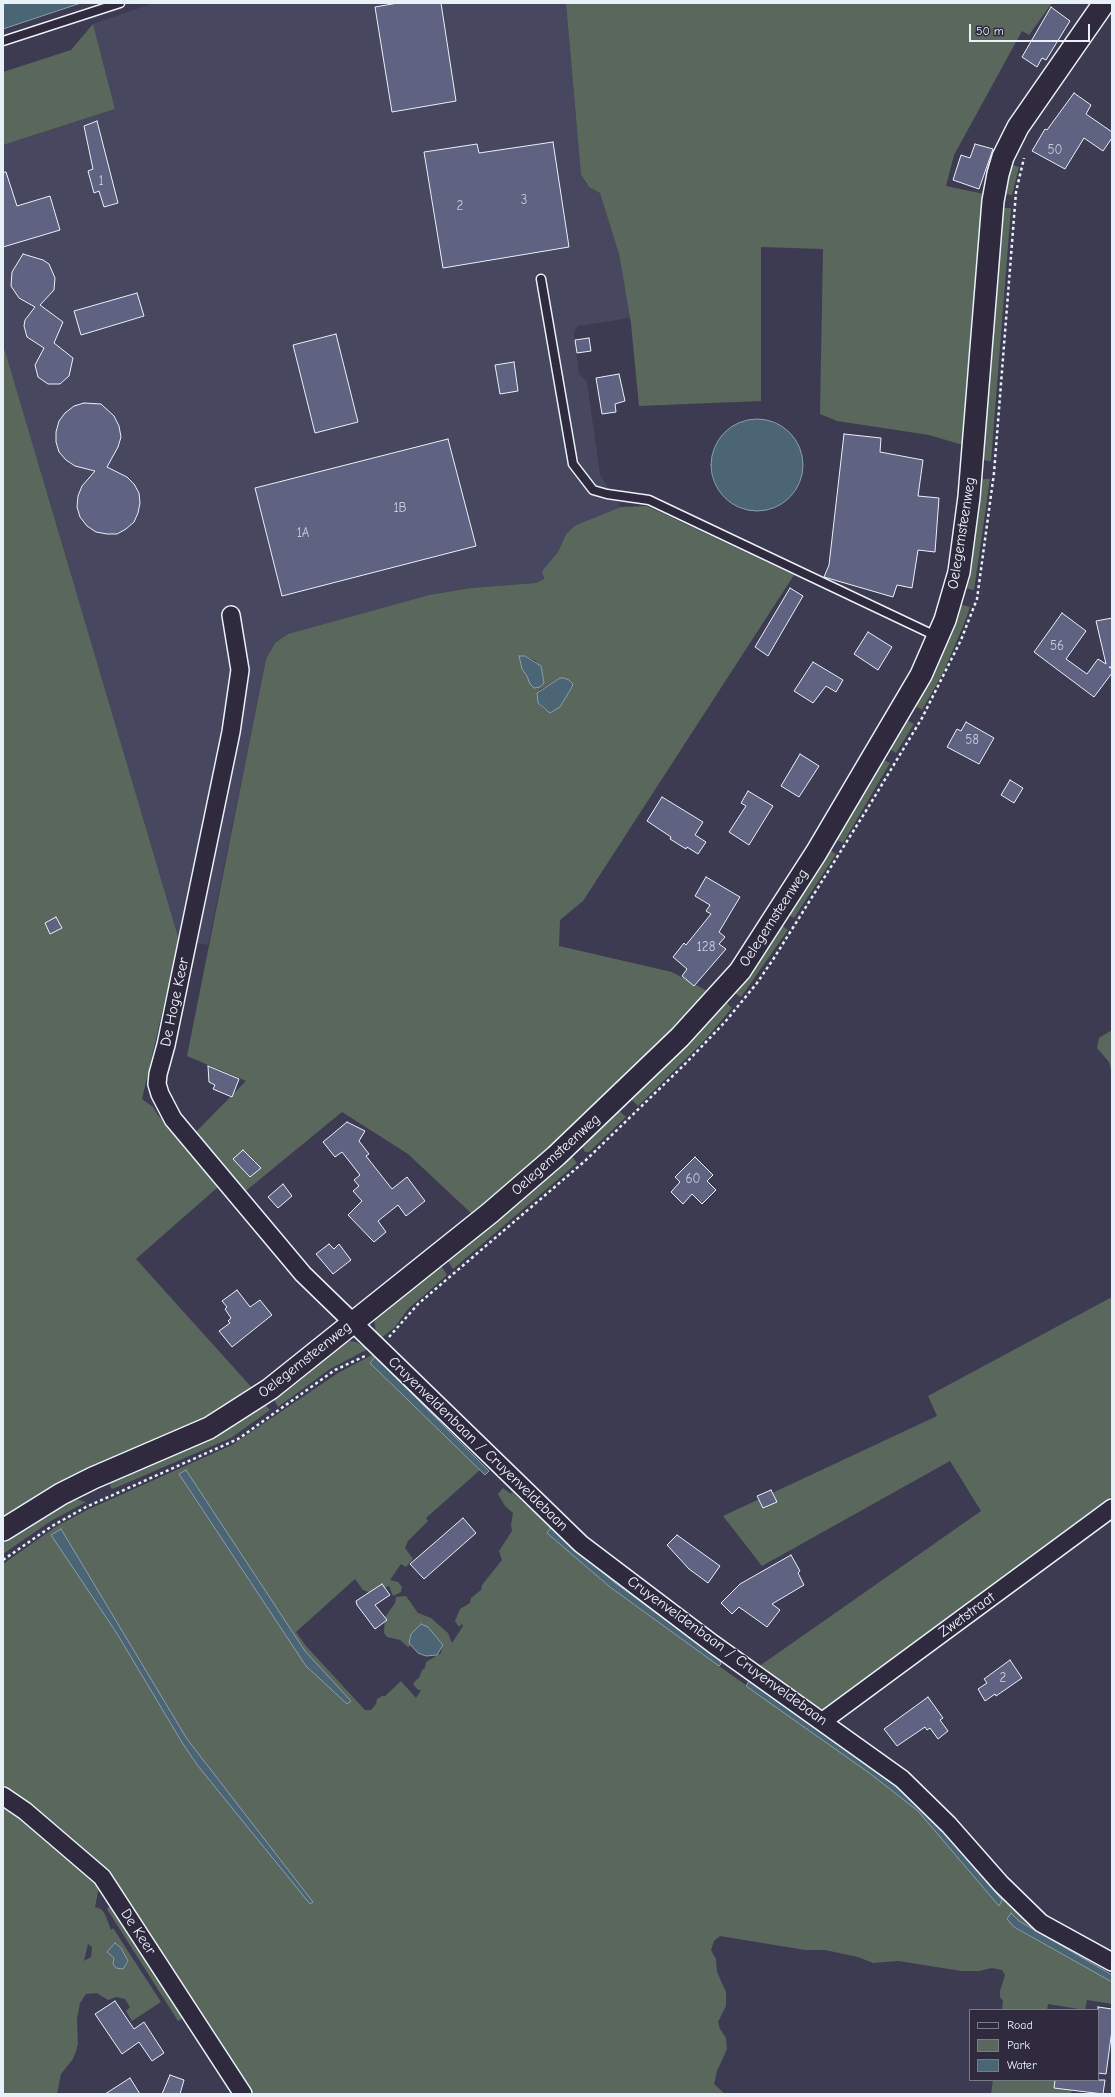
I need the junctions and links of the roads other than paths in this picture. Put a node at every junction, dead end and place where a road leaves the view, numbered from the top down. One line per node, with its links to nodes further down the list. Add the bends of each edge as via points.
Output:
1 (120, 3): 3 (lane)
2 (1104, 3): 6 (street, Oelegemsteenweg, via 1018,127 1003,157 998,174 993,201 969,497 959,572)
3 (3, 41)
4 (541, 279): 6 (lane, via 573,464 593,490 649,500)
5 (231, 615): 7 (street, De Hoge Keer, via 240,670 231,732 158,1084 166,1106 183,1131 303,1274)
6 (938, 637): 7 (street, Oelegemsteenweg, via 921,675 816,853 758,946 724,991 680,1037 561,1151 490,1213)
7 (353, 1323): 9 (street, Oelegemsteenweg, via 270,1389 220,1422 93,1478 61,1494); 10 (street, Cruyenveldenbaan / Cruyenveldebaan, via 582,1544 713,1644)
8 (1112, 1508): 10 (street, Zwetstraat)
9 (3, 1530)
10 (823, 1721): 12 (street, Cruyenveldenbaan / Cruyenveldebaan, via 902,1779 950,1825 1001,1884 1042,1922)
11 (3, 1796): 13 (street, De Keer, via 25,1811 102,1877)
12 (1112, 1962)
13 (243, 2094)

